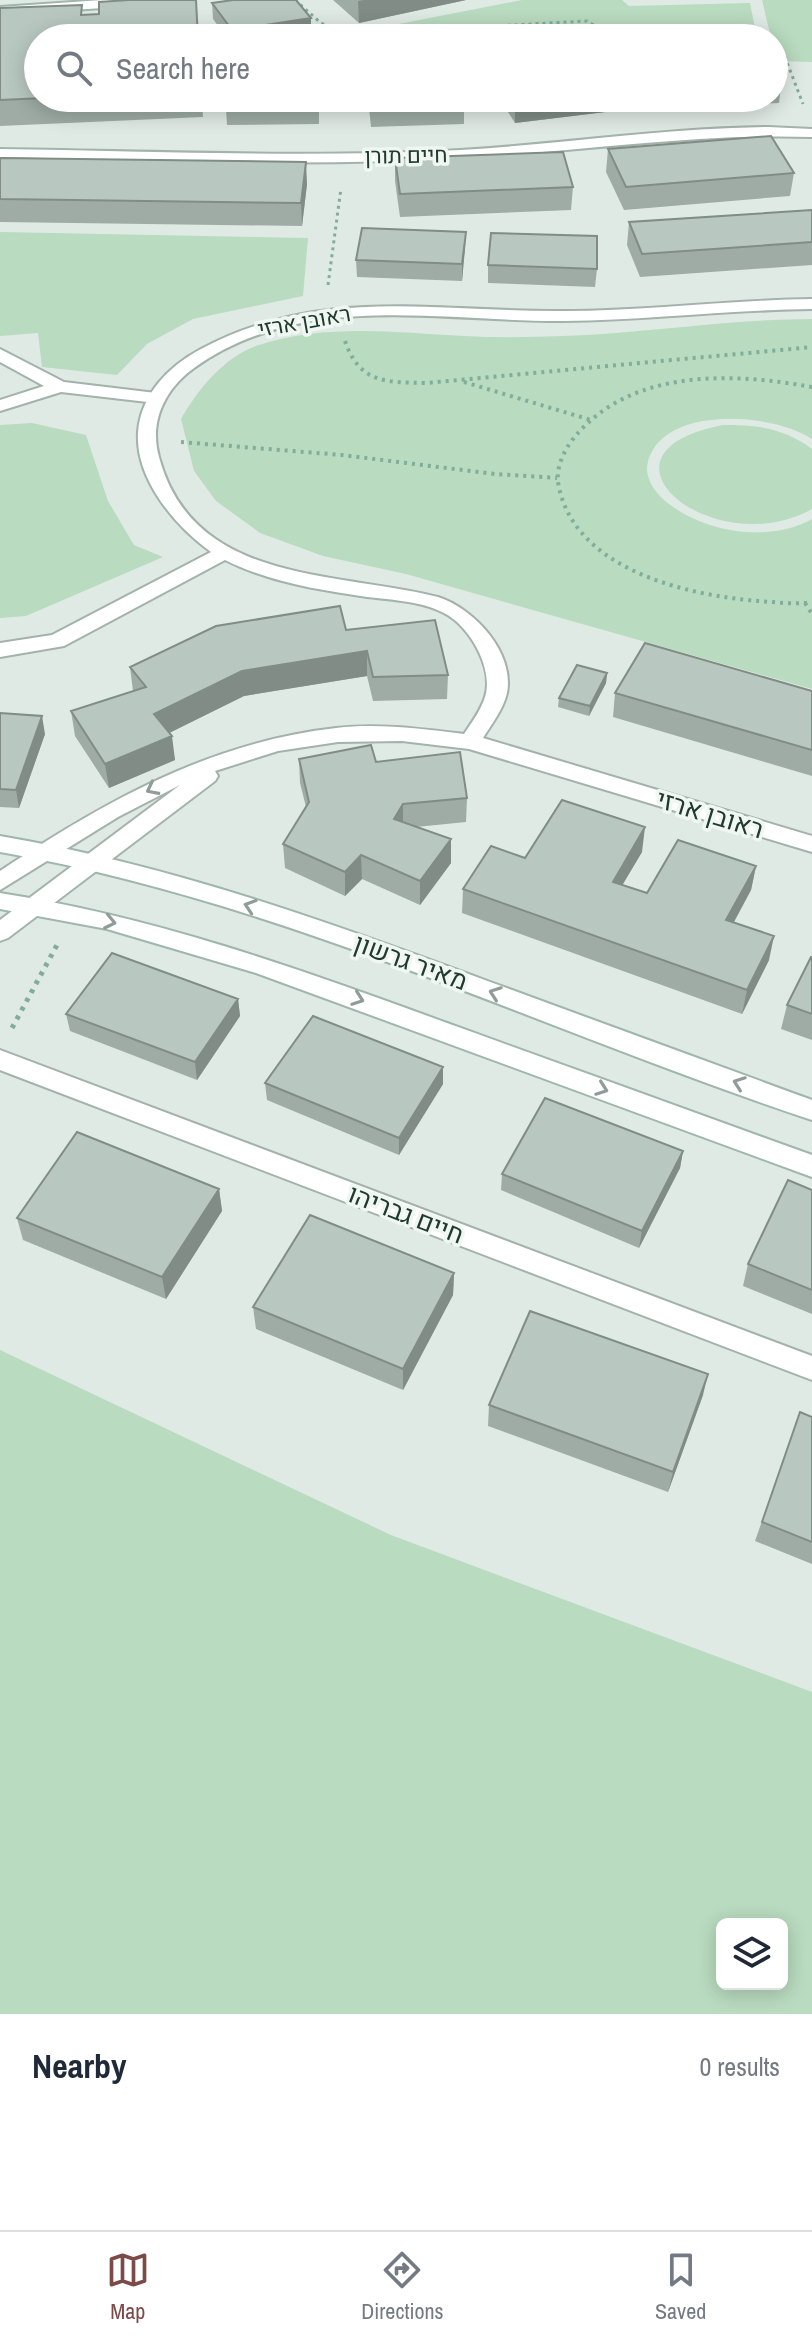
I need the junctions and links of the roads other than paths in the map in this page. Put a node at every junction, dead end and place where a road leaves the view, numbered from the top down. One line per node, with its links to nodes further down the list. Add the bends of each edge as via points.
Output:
1 (161, 0): 2 (street)
2 (0, 11)
3 (812, 133): 4 (street, חיים תורן, via 720,132 507,151 345,156)
4 (0, 153)
5 (812, 304): 8 (street, ראובן ארזי, via 554,316 417,311 287,320 226,340 186,366)
6 (0, 354): 7 (street)
7 (60, 387): 8 (street); 9 (street)
8 (156, 398): 10 (street, ראובן ארזי, via 144,438 159,481 177,512)
9 (0, 406)
10 (224, 553): 11 (street, via 57,641); 12 (street, via 289,576 413,597 452,609 475,632 496,673 496,696)
11 (0, 650)
12 (470, 742): 13 (street, ראובן ארזי, via 344,734); 15 (street, ראובן ארזי)
13 (250, 749): 16 (street, ראובן ארזי, one-way to 16, via 158,786); 17 (street, ראובן ארזי)
14 (0, 844): 16 (street, מאיר גרשון)
15 (812, 844)
16 (46, 851): 17 (street, מאיר גרשון); 18 (street, ראובן ארזי)
17 (91, 861): 20 (street, ראובן ארזי); 23 (street, מאיר גרשון, one-way to 17, via 335,933)
18 (0, 882)
19 (0, 901): 20 (street, מאיר גרשון)
20 (33, 905): 21 (street, ראובן ארזי); 24 (street, מאיר גרשון, one-way to 24, via 205,947)
21 (0, 932)
22 (4, 1048): 25 (street, חיים גבריהו)
23 (812, 1110)
24 (812, 1166)
25 (812, 1368)

